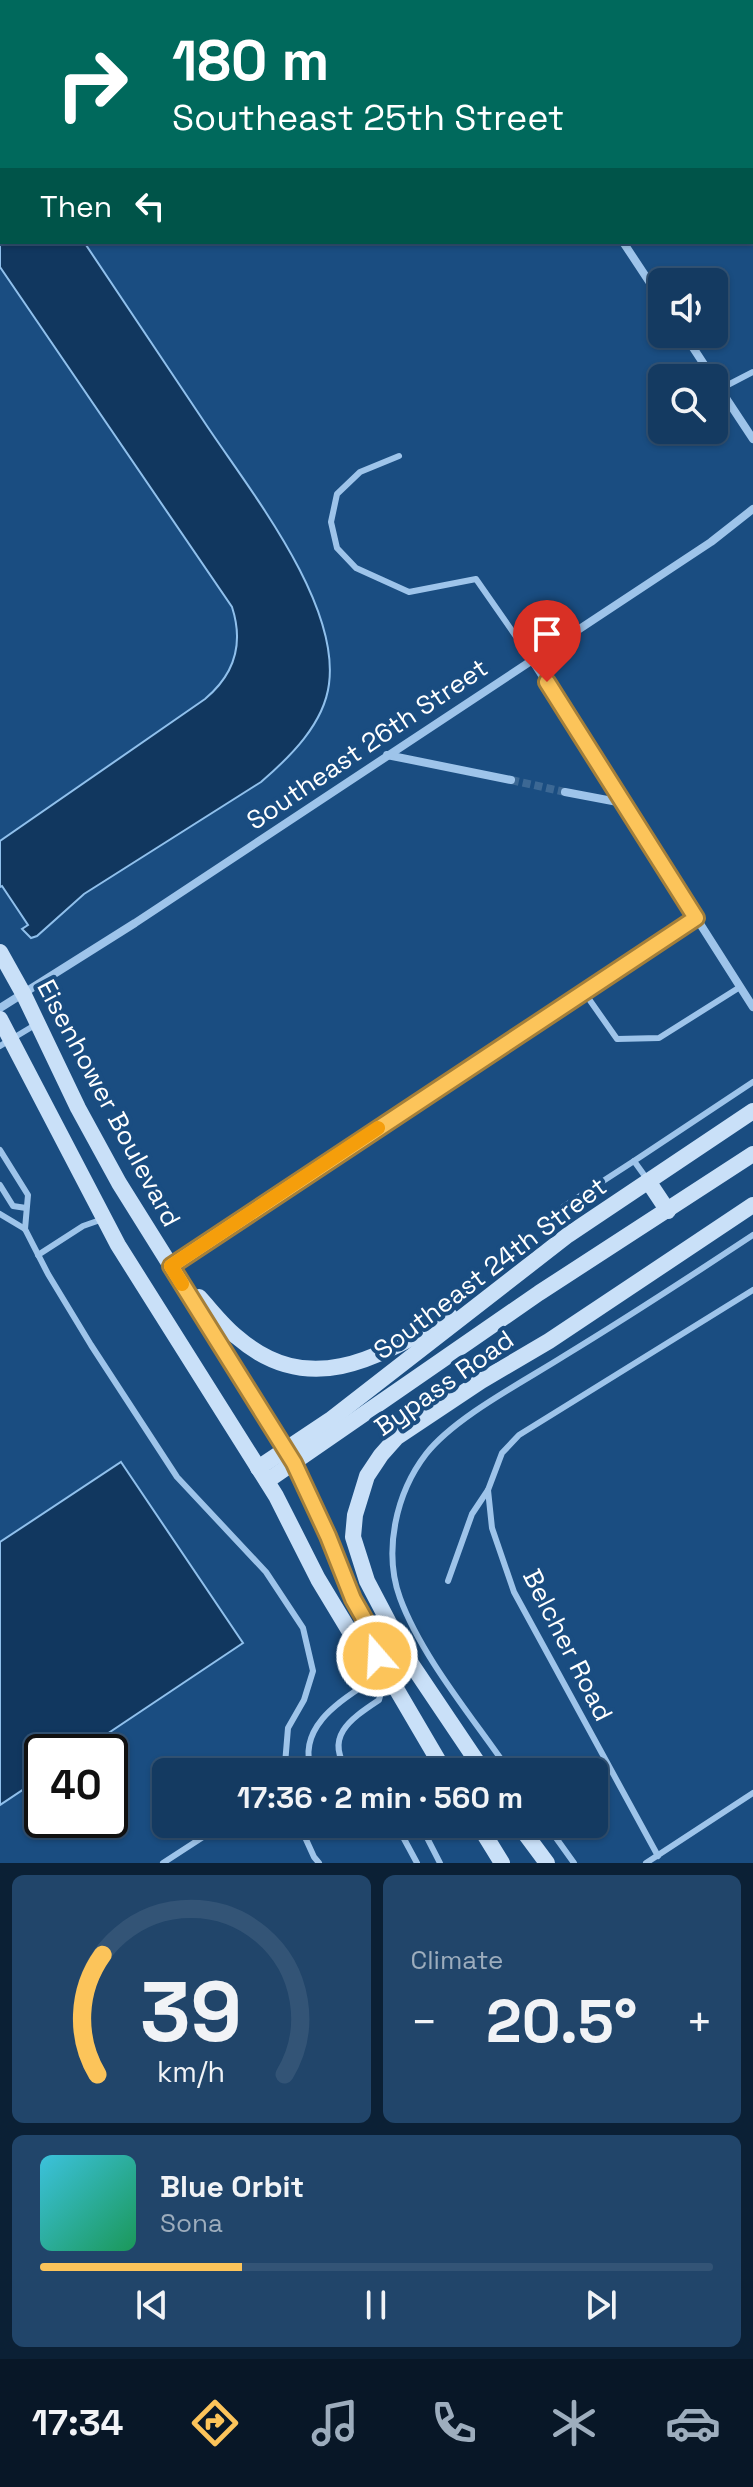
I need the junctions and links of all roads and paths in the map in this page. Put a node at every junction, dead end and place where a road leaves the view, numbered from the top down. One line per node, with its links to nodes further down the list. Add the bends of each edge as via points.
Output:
1 (624, 244): 2 (street)
2 (648, 280)
3 (753, 372): 4 (lane)
4 (728, 385)
5 (728, 401): 6 (street)
6 (753, 439)
7 (399, 456): 9 (lane, via 360,472 337,494 331,522 337,548 356,568 409,592 476,579)
8 (753, 509): 9 (street, Southeast 26th Street)
9 (531, 658): 10 (street, Southeast 26th Street); 13 (street)
10 (387, 755): 11 (street); 18 (street, Southeast 26th Street)
11 (511, 780)
12 (565, 792): 13 (street)
13 (623, 803): 14 (street)
14 (696, 918): 16 (street); 17 (street)
15 (0, 952): 18 (street, Eisenhower Boulevard)
16 (740, 987): 17 (lane, via 659,1038 617,1039); 19 (street)
17 (584, 992): 40 (street)
18 (24, 995): 20 (street, Southeast 26th Street); 22 (street, Eisenhower Boulevard)
19 (753, 1007)
20 (0, 1008)
21 (0, 1019): 23 (street, Eisenhower Boulevard)
22 (38, 1024): 23 (lane); 40 (street, Eisenhower Boulevard, via 119,1183)
23 (5, 1042): 35 (street, Eisenhower Boulevard)
24 (753, 1082): 28 (lane)
25 (753, 1111): 29 (street, Southeast 24th Street)
26 (0, 1150): 32 (lane, via 28,1195)
27 (753, 1154): 33 (street, Southeast 24th Street)
28 (634, 1161): 29 (lane); 37 (lane, via 563,1207)
29 (648, 1181): 33 (street); 37 (street, Southeast 24th Street)
30 (0, 1185): 32 (lane, via 13,1206)
31 (753, 1205): 53 (street, Bypass Road, via 397,1437 367,1476 353,1537 367,1581 408,1659)
32 (26, 1208): 36 (lane)
33 (668, 1211): 43 (street, Southeast 24th Street)
34 (0, 1214): 36 (lane)
35 (103, 1219): 39 (lane); 44 (street, Eisenhower Boulevard)
36 (25, 1229): 39 (lane)
37 (568, 1235): 41 (street, Southeast 24th Street)
38 (753, 1235): 54 (lane, via 447,1431 416,1468 393,1535 399,1595 427,1651)
39 (38, 1255): 49 (lane, via 177,1477 266,1572 303,1628 313,1671 288,1728)
40 (171, 1266): 41 (street, via 236,1337 263,1357 315,1370 369,1360); 43 (street, Eisenhower Boulevard)
41 (502, 1286): 43 (street, Southeast 24th Street)
42 (753, 1290): 45 (lane, Belcher Road, via 519,1435 502,1453)
43 (290, 1456): 44 (street, Southeast 24th Street); 47 (street, Eisenhower Boulevard, via 370,1629)
44 (262, 1474): 47 (street, Eisenhower Boulevard, via 350,1632)
45 (488, 1490): 46 (lane, via 472,1514); 63 (lane, Belcher Road, via 492,1528 514,1592)
46 (448, 1581)
47 (377, 1656): 48 (street, Eisenhower Boulevard)
48 (386, 1683): 50 (lane, via 368,1683 328,1711 311,1738); 51 (lane, via 379,1700 352,1718 342,1732); 52 (street, Eisenhower Boulevard)
49 (286, 1758)
50 (308, 1758)
51 (341, 1758)
52 (436, 1758)
53 (475, 1758)
54 (500, 1758)
55 (753, 1793): 63 (lane)
56 (201, 1838): 64 (lane)
57 (305, 1838): 65 (lane)
58 (404, 1838): 66 (lane)
59 (428, 1838): 67 (lane)
60 (487, 1838): 68 (street)
61 (528, 1838): 69 (street)
62 (556, 1838): 70 (lane)
63 (658, 1856): 71 (lane)
64 (163, 1863)
65 (319, 1863)
66 (417, 1863)
67 (443, 1863)
68 (502, 1863)
69 (547, 1863)
70 (574, 1863)
71 (646, 1863)

